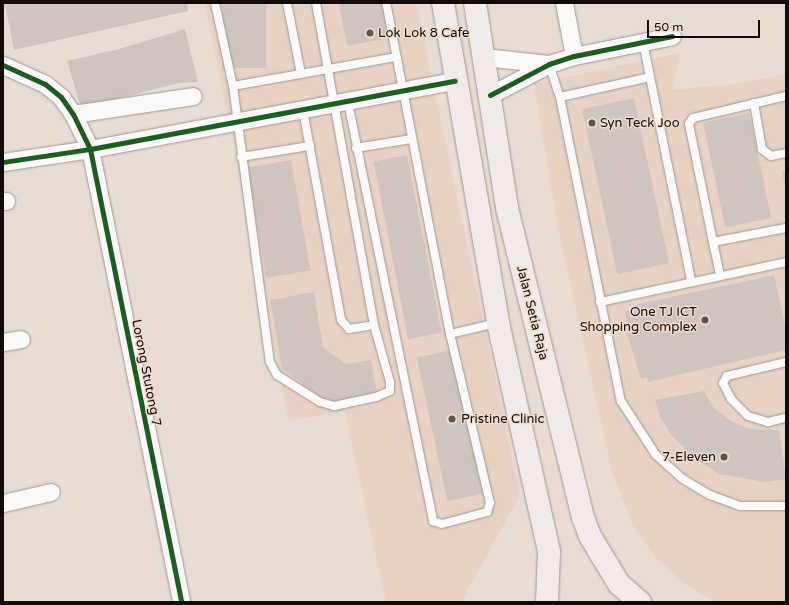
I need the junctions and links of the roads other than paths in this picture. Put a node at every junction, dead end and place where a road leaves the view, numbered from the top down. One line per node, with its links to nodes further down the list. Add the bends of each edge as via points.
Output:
1 (215, 3): 19 (lane)
2 (287, 3): 16 (lane)
3 (316, 3): 15 (lane)
4 (386, 3): 11 (lane)
5 (443, 3): 18 (main road)
6 (475, 3): 12 (main road, Jalan Setia Raja)
7 (564, 3): 10 (street)
8 (672, 36): 9 (street)
9 (643, 42): 10 (street); 17 (lane)
10 (574, 56): 13 (street)
11 (396, 57): 15 (lane); 20 (lane)
12 (484, 57): 13 (street); 22 (main road, Jalan Setia Raja)
13 (549, 64): 22 (street); 24 (lane)
14 (3, 65): 28 (street, Lorong Stutong 7, via 45,84 61,97)
15 (326, 70): 16 (lane); 25 (lane)
16 (301, 74): 19 (lane)
17 (650, 77): 24 (lane); 42 (lane)
18 (455, 81): 20 (street); 44 (main road)
19 (233, 86): 29 (lane)
20 (403, 92): 25 (street); 30 (lane)
21 (193, 96): 28 (street)
22 (490, 96): 56 (main road, Jalan Setia Raja, via 507,208 583,517 590,536 619,584)
23 (786, 96): 26 (lane)
24 (560, 97): 43 (lane)
25 (340, 103): 27 (street); 32 (lane); 45 (lane)
26 (754, 103): 34 (lane, via 762,149 771,156); 38 (lane, via 690,120)
27 (304, 110): 29 (street); 31 (lane)
28 (73, 114): 33 (street, Lorong Stutong 7)
29 (238, 121): 33 (street); 35 (lane)
30 (411, 139): 32 (lane); 46 (lane)
31 (310, 146): 35 (lane); 45 (lane, via 341,320 349,328)
32 (356, 148): 46 (lane, via 433,521 437,524 487,512 490,503)
33 (90, 149): 36 (street); 54 (street, Lorong Stutong 7)
34 (786, 153)
35 (241, 156): 45 (lane, via 270,362 277,375 326,406 376,397 390,391 388,372)
36 (3, 162)
37 (786, 228): 38 (lane)
38 (713, 242): 41 (lane)
39 (785, 262): 40 (lane); 41 (lane)
40 (786, 270)
41 (720, 275): 42 (lane)
42 (691, 280): 43 (lane)
43 (600, 302): 53 (lane, via 621,401 656,456 683,479 710,495 740,506)
44 (498, 323): 46 (lane); 55 (main road, via 549,552)
45 (374, 325)
46 (450, 334)
47 (21, 339): 48 (street)
48 (3, 342)
49 (786, 362): 50 (lane, via 727,376 723,383 731,399 748,416 768,422)
50 (786, 418)
51 (51, 492): 52 (street)
52 (3, 503)
53 (786, 506)
54 (181, 602)
55 (548, 602)
56 (640, 602)

